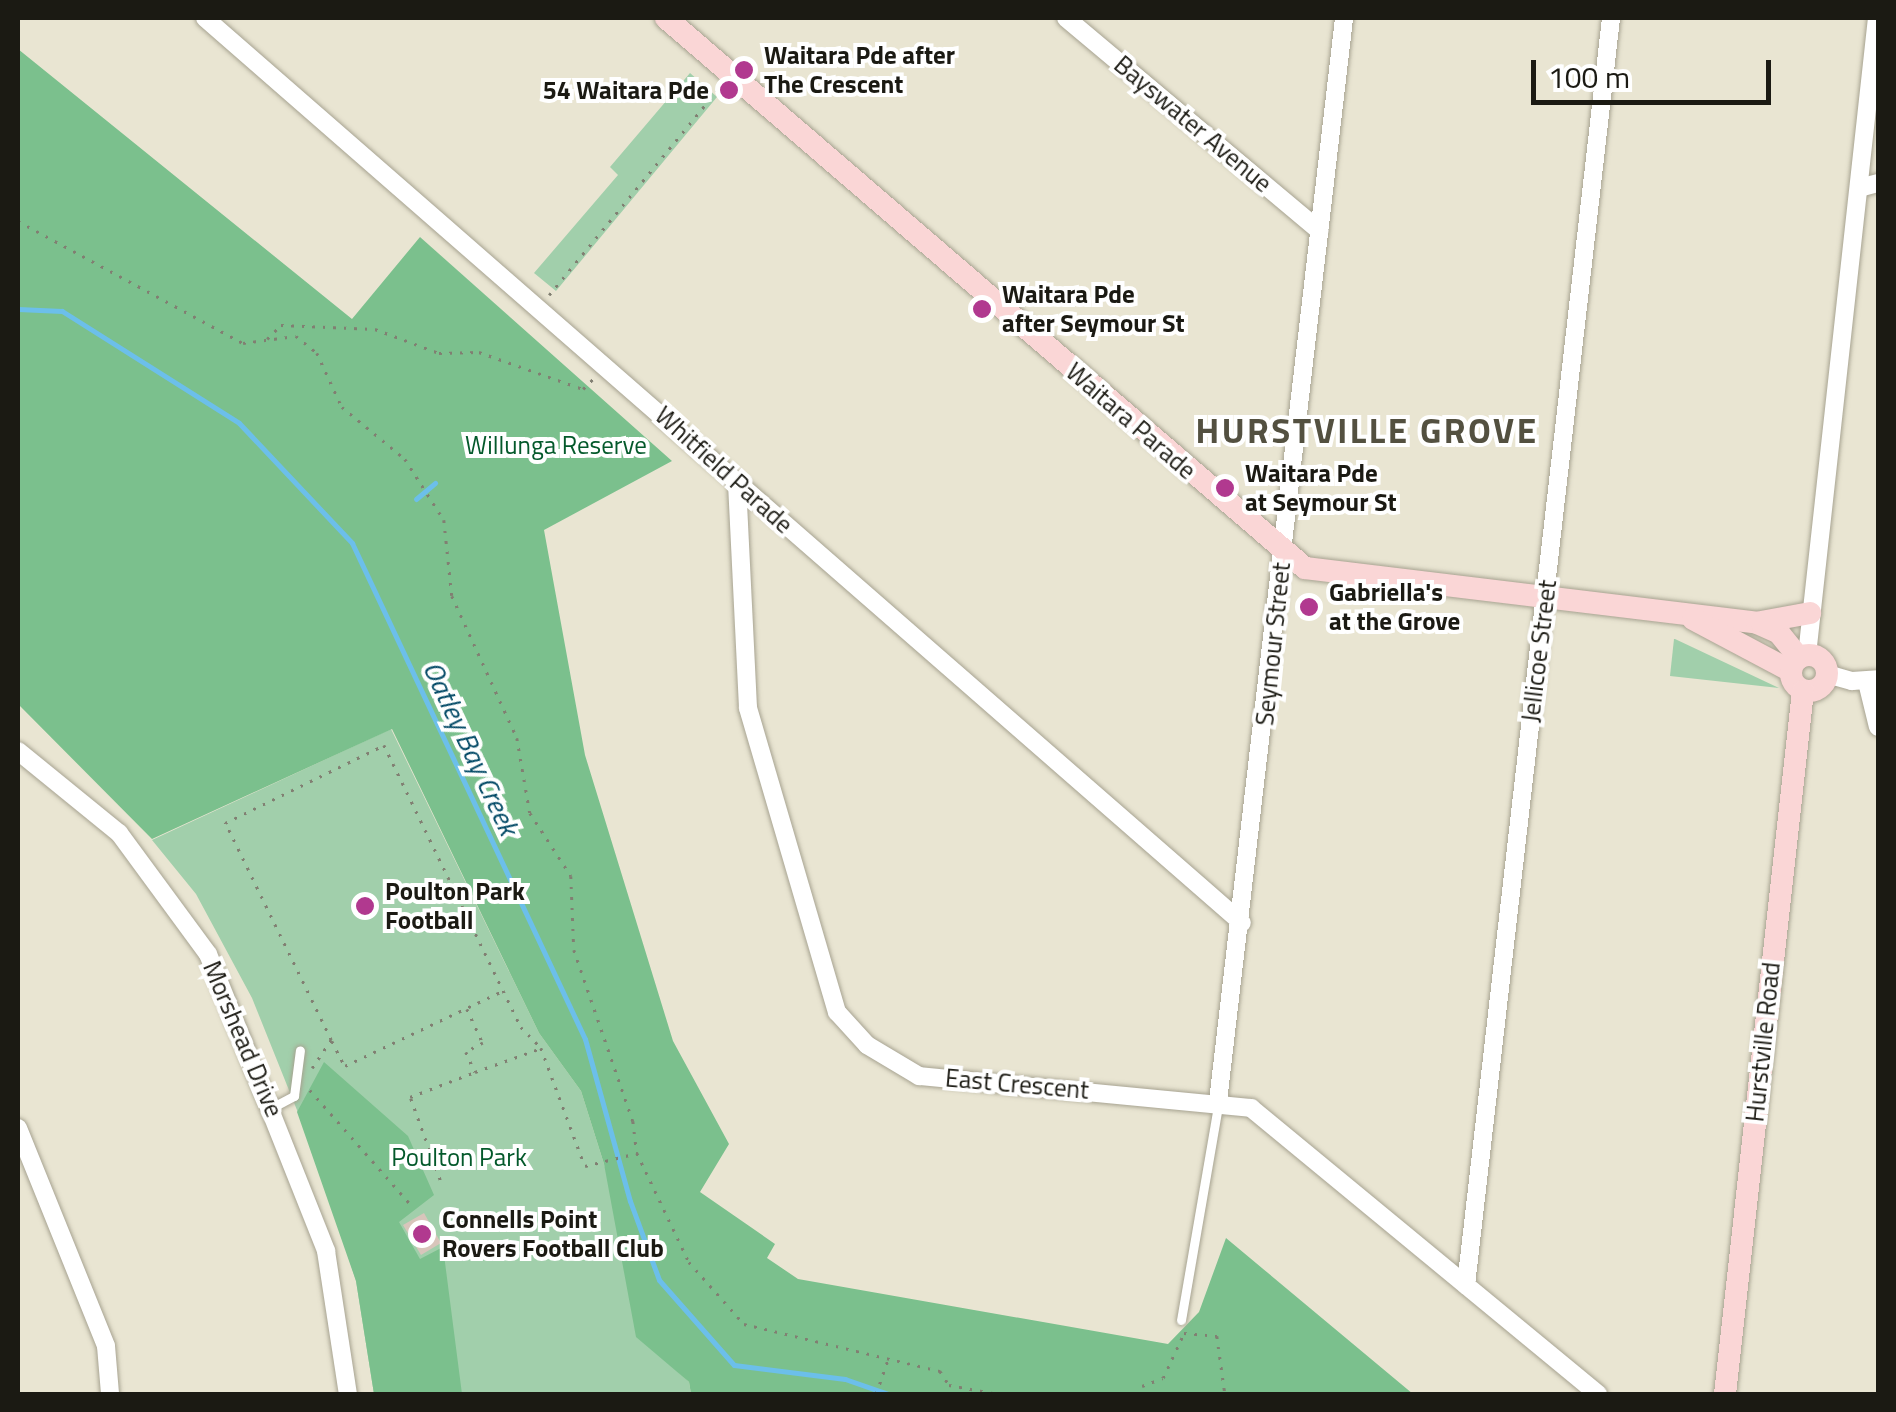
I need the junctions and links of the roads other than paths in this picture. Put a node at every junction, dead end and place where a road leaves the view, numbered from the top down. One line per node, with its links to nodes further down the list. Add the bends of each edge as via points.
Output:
1 (206, 18): 11 (street, Whitfield Parade)
2 (666, 18): 12 (street, Waitara Parade)
3 (1066, 18): 10 (street, Bayswater Avenue)
4 (1344, 18): 10 (street, Seymour Street)
5 (1611, 18): 13 (street, Jellicoe Street)
6 (1877, 18): 7 (street, Hurstville Road)
7 (1876, 47): 9 (street, Hurstville Road)
8 (1878, 183): 9 (street)
9 (1858, 188): 14 (street, Hurstville Road)
10 (1320, 231): 12 (street, Seymour Street)
11 (737, 484): 22 (street, Whitfield Parade); 24 (street, East Crescent, via 748,708 837,1012 868,1045 920,1076)
12 (1282, 553): 13 (street, Waitara Parade, via 1329,575); 22 (street, Seymour Street)
13 (1544, 601): 15 (street, Waitara Parade); 27 (street, Jellicoe Street)
14 (1810, 613): 16 (street, Waitara Parade); 17 (street, Hurstville Road)
15 (1690, 616): 16 (street, Waitara Parade); 17 (street, Waitara Parade)
16 (1758, 623): 17 (street, via 1779,633)
17 (1800, 669): 18 (street, via 1820,688); 32 (street, Hurstville Road)
18 (1828, 674): 19 (street)
19 (1873, 680): 20 (street)
20 (1878, 727)
21 (18, 751): 25 (street, Morshead Drive, via 106,820 182,913 208,954)
22 (1242, 923): 24 (street, Seymour Street)
23 (300, 1050): 25 (lane, via 294,1096)
24 (1218, 1101): 27 (street, East Crescent, via 1251,1108); 28 (lane, Seymour Street)
25 (273, 1107): 30 (street, Morshead Drive, via 330,1264)
26 (18, 1128): 29 (street, via 106,1346)
27 (1466, 1285): 31 (street, East Crescent)
28 (1181, 1320)
29 (110, 1394)
30 (348, 1394)
31 (1598, 1394)
32 (1724, 1394)

